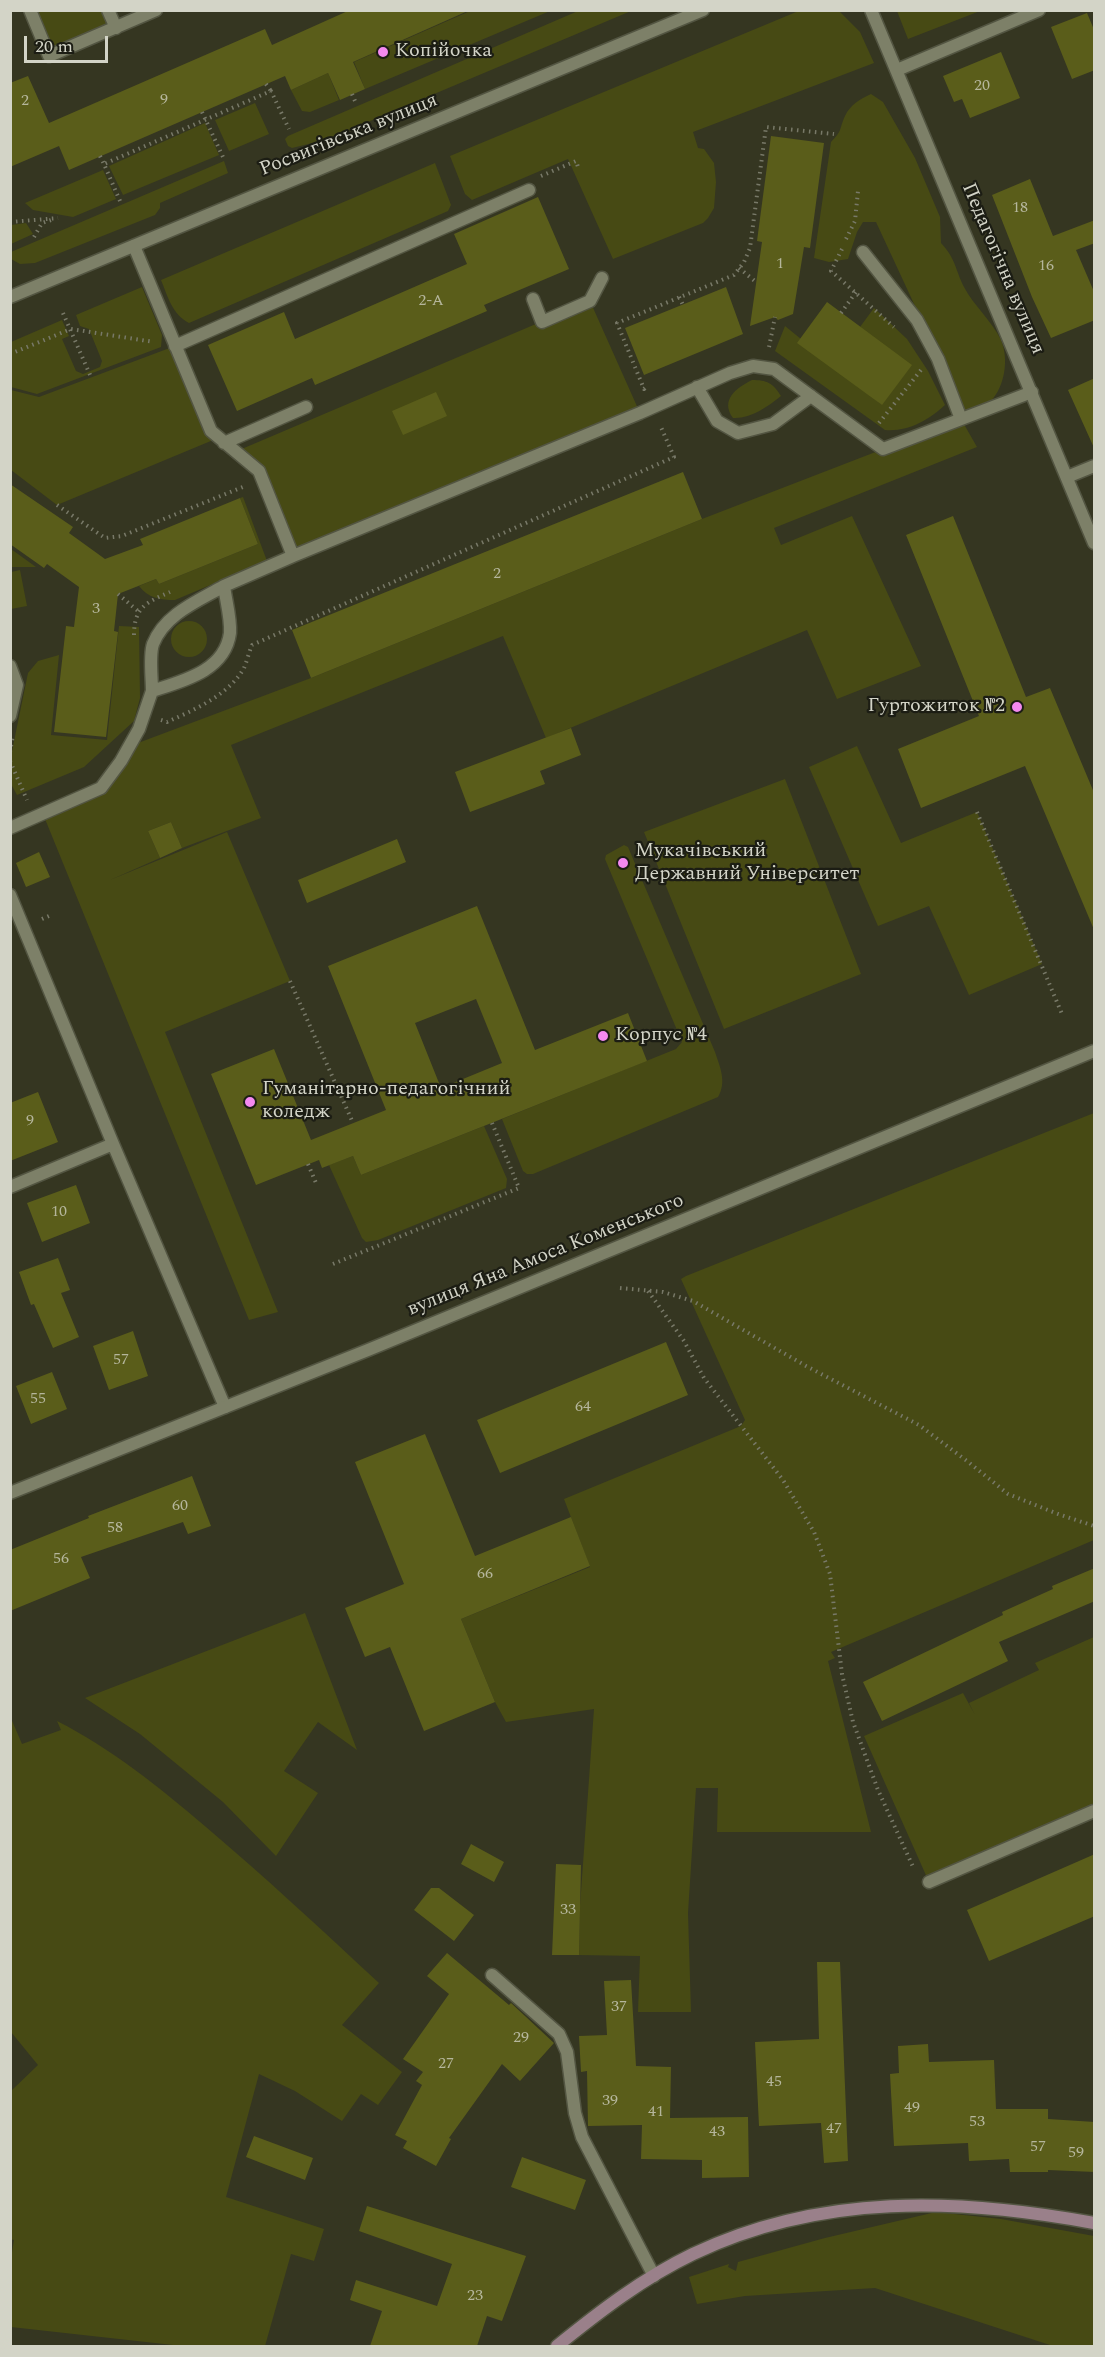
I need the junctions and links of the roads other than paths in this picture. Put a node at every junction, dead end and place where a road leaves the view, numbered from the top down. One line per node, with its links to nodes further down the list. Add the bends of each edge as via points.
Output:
1 (30, 10): 7 (street, via 49,56)
2 (108, 10): 7 (street)
3 (156, 10): 7 (street)
4 (703, 10): 10 (street, Росвигівська вулиця)
5 (872, 10): 8 (street, Педагогічна вулиця)
6 (1039, 10): 8 (street)
7 (116, 28)
8 (897, 70): 17 (street, Педагогічна вулиця)
9 (529, 190): 15 (street)
10 (134, 246): 13 (street, Росвигівська вулиця); 15 (street)
11 (863, 252): 20 (street, via 917,320 938,359)
12 (602, 278): 14 (street, via 590,301 542,322)
13 (10, 297)
14 (533, 299)
15 (175, 345): 21 (street, via 211,431)
16 (697, 387): 18 (street, via 753,366 774,369); 18 (street, via 717,421 738,433 773,424); 25 (street)
17 (1032, 392): 20 (street); 23 (street, Педагогічна вулиця)
18 (811, 396): 20 (street, via 883,449)
19 (306, 407): 21 (street)
20 (961, 419)
21 (225, 443): 25 (street, via 259,471)
22 (1095, 466): 23 (street)
23 (1067, 477): 24 (street, Педагогічна вулиця)
24 (1095, 543)
25 (293, 555): 26 (street)
26 (225, 586): 28 (street, via 166,623 152,646); 28 (street, via 230,632 225,652 192,679)
27 (10, 666): 29 (street, via 17,685)
28 (152, 691): 30 (street, via 130,746 100,788)
29 (10, 716)
30 (10, 828)
31 (11, 899): 33 (street)
32 (1095, 1051): 35 (street, вулиця Яна Амоса Коменського)
33 (113, 1144): 34 (street); 35 (street)
34 (10, 1187)
35 (225, 1407): 36 (street, вулиця Яна Амоса Коменського)
36 (10, 1493)
37 (1095, 1811): 38 (street)
38 (929, 1882)
39 (492, 1975): 41 (street, via 559,2034 567,2052 582,2137)
40 (1095, 2223): 41 (main road, via 992,2207 910,2204 852,2208 795,2218 743,2235 693,2254)
41 (654, 2276): 42 (main road)
42 (557, 2346)

